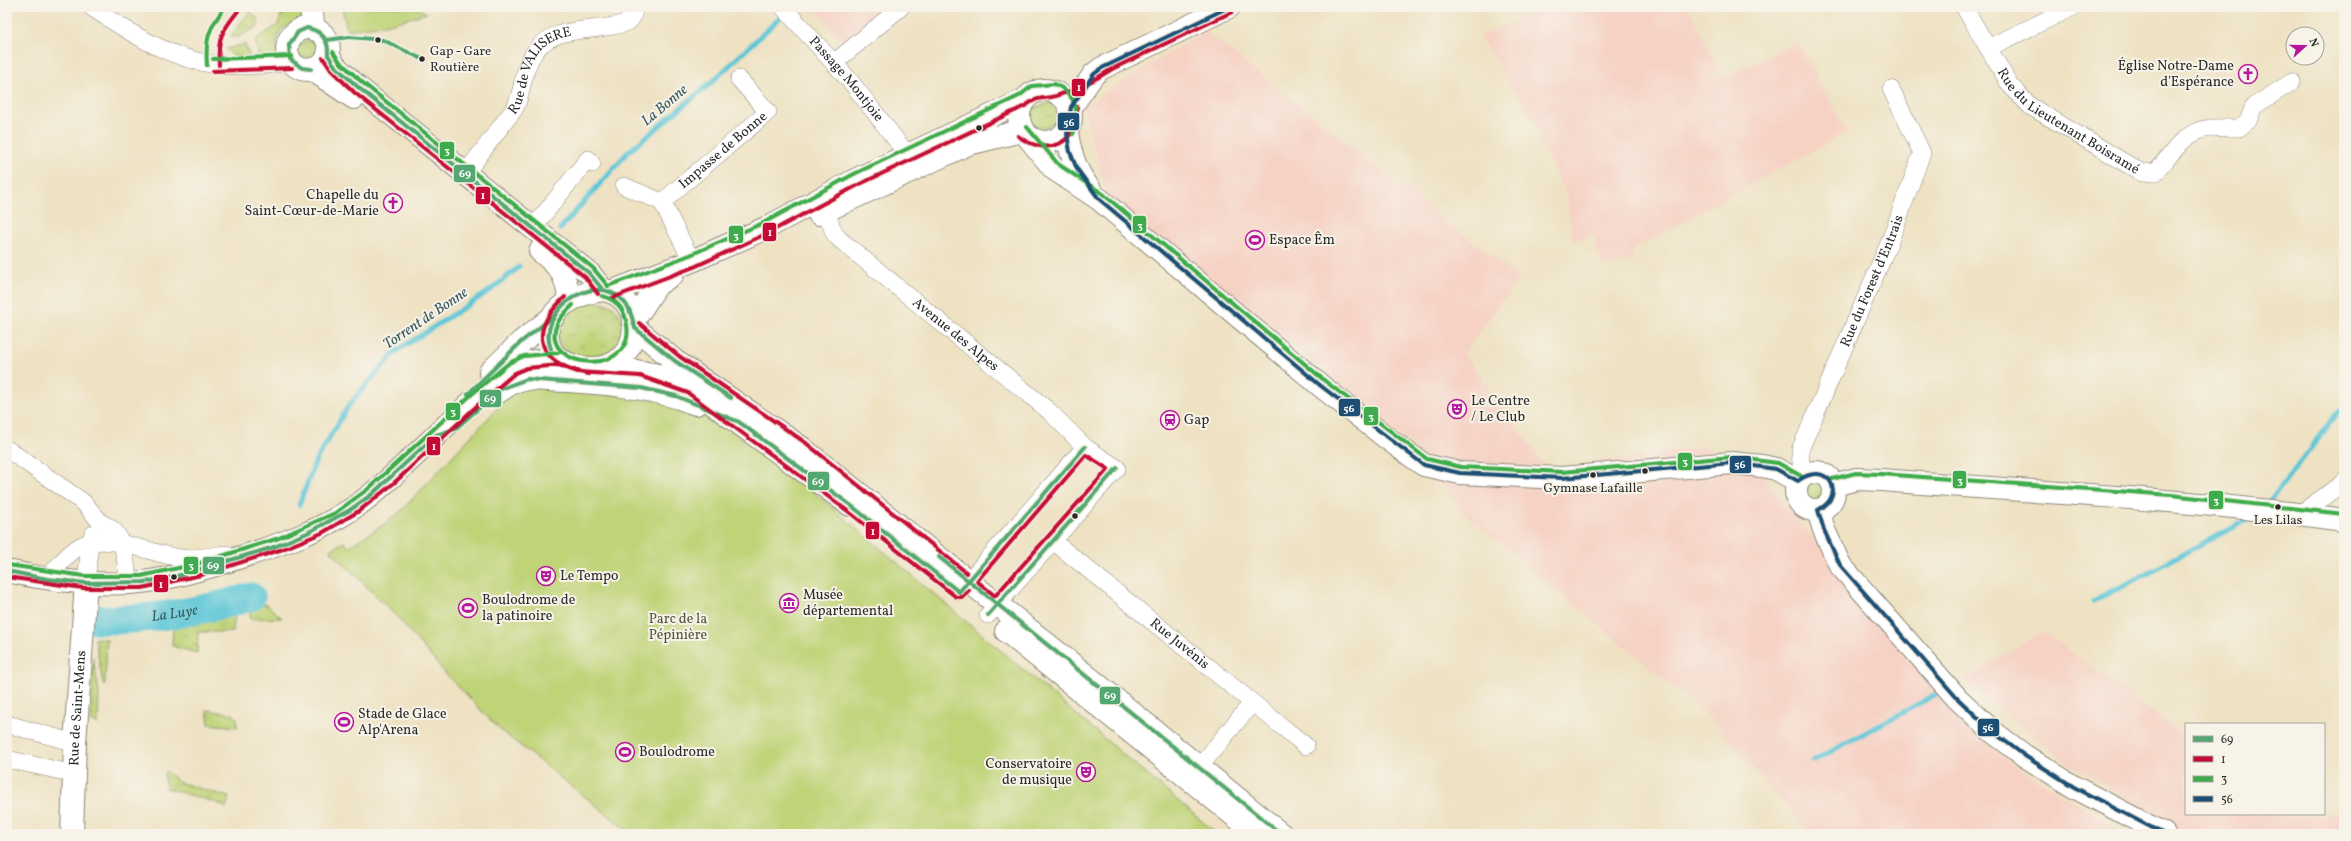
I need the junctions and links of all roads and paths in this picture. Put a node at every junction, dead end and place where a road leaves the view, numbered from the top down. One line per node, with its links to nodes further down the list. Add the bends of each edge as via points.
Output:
1 (92, 7): 13 (street, via 123,28 200,62)
2 (311, 7): 9 (main road)
3 (635, 7): 25 (street, Rue de VALISERE, via 628,22 564,32 549,38 537,48 524,71 520,99 516,108)
4 (901, 7): 12 (street)
5 (1229, 7): 14 (main road, via 1109,64)
6 (1964, 7): 10 (street, Rue du Lieutenant Boisramé)
7 (2073, 7): 10 (street)
8 (787, 12): 12 (street, Passage Montjoie)
9 (314, 29): 11 (main road, via 322,33 327,40); 13 (main road, via 299,30 289,41 288,56)
10 (1988, 48): 16 (street, Rue du Lieutenant Boisramé, via 2010,85 2030,106 2142,173 2156,172 2187,137 2196,131 2205,128 2239,128 2244,125 2254,106)
11 (328, 55): 13 (main road, via 319,67); 25 (main road, via 335,66 359,88)
12 (834, 63): 23 (street, Passage Montjoie)
13 (302, 66): 35 (main road, via 352,96 554,262 562,270 566,280)
14 (1094, 74): 18 (main road); 20 (main road)
15 (739, 78): 29 (street, Impasse de Bonne, via 768,112)
16 (2292, 82)
17 (1891, 89): 43 (street, Rue du Forest d'Entrais, via 1922,153 1890,241 1800,450)
18 (1054, 90): 19 (main road, via 1034,92); 20 (main road, via 1067,100)
19 (1022, 101): 22 (main road, via 1018,118); 23 (main road)
20 (1071, 107): 21 (main road, via 1072,119)
21 (1067, 132): 22 (main road, via 1043,141); 28 (main road, via 1070,154 1083,181)
22 (1025, 134): 28 (main road, via 1054,169); 30 (main road, via 968,144)
23 (907, 154): 27 (main road)
24 (592, 158): 31 (street)
25 (465, 174): 31 (main road)
26 (624, 186): 29 (street)
27 (841, 187): 30 (street, via 828,204); 32 (main road)
28 (1098, 200): 43 (main road, via 1321,386 1388,440 1424,464 1460,473 1562,478 1732,463 1762,466)
29 (662, 202): 33 (street)
30 (826, 211): 32 (main road); 41 (street, Avenue des Alpes, via 834,233 839,239 1050,411)
31 (532, 228): 34 (main road, via 589,273)
32 (766, 228): 33 (main road)
33 (692, 261): 34 (main road); 36 (main road, via 657,285)
34 (606, 291): 35 (main road, via 587,293); 36 (main road, via 622,299)
35 (561, 308): 37 (main road, via 548,326 547,334 552,352); 40 (main road, via 521,342 438,423)
36 (634, 325): 38 (main road, via 633,340 625,356); 58 (main road, via 675,360 802,448)
37 (559, 359): 38 (main road, via 576,366); 40 (main road, via 525,362 512,368)
38 (609, 366): 39 (main road, via 656,374 677,381)
39 (739, 422): 40 (main road, via 676,396 641,388 527,379 501,389 455,429); 58 (main road)
40 (436, 435): 53 (main road, via 371,495 328,523)
41 (1085, 447): 50 (street, Avenue des Alpes, via 1117,468); 58 (street)
42 (7, 449): 49 (street, via 83,502)
43 (1802, 478): 45 (main road, via 1812,472 1824,475); 46 (main road, via 1796,493 1801,504)
44 (2344, 482): 47 (street)
45 (1833, 484): 46 (main road, via 1831,501); 47 (main road, via 1857,479 1880,480 2216,504)
46 (1818, 510): 70 (main road, via 1840,565 1948,688 1993,732 2074,787)
47 (2300, 514): 48 (main road)
48 (2344, 520)
49 (102, 524): 51 (street, via 93,531); 52 (street, via 117,531)
50 (1053, 541): 59 (street); 60 (street, Rue Juvénis)
51 (90, 543): 52 (street); 55 (street, via 77,548); 56 (street)
52 (122, 543): 53 (street, via 182,558); 57 (street)
53 (274, 547): 57 (main road, via 174,577)
54 (7, 571): 55 (main road)
55 (47, 579): 56 (main road)
56 (86, 582): 57 (main road); 62 (main road, Rue de Saint-Mens)
57 (129, 583)
58 (964, 587): 59 (main road)
59 (992, 610): 65 (main road)
60 (1252, 703): 63 (street, Rue Juvénis); 65 (street)
61 (7, 724): 62 (street)
62 (75, 743): 66 (main road, Rue de Saint-Mens)
63 (1306, 746)
64 (7, 759): 66 (street)
65 (1194, 773): 68 (main road); 69 (main road)
66 (74, 774): 67 (main road, Rue de Saint-Mens)
67 (72, 834)
68 (1257, 834)
69 (1280, 834)
70 (2164, 834)

